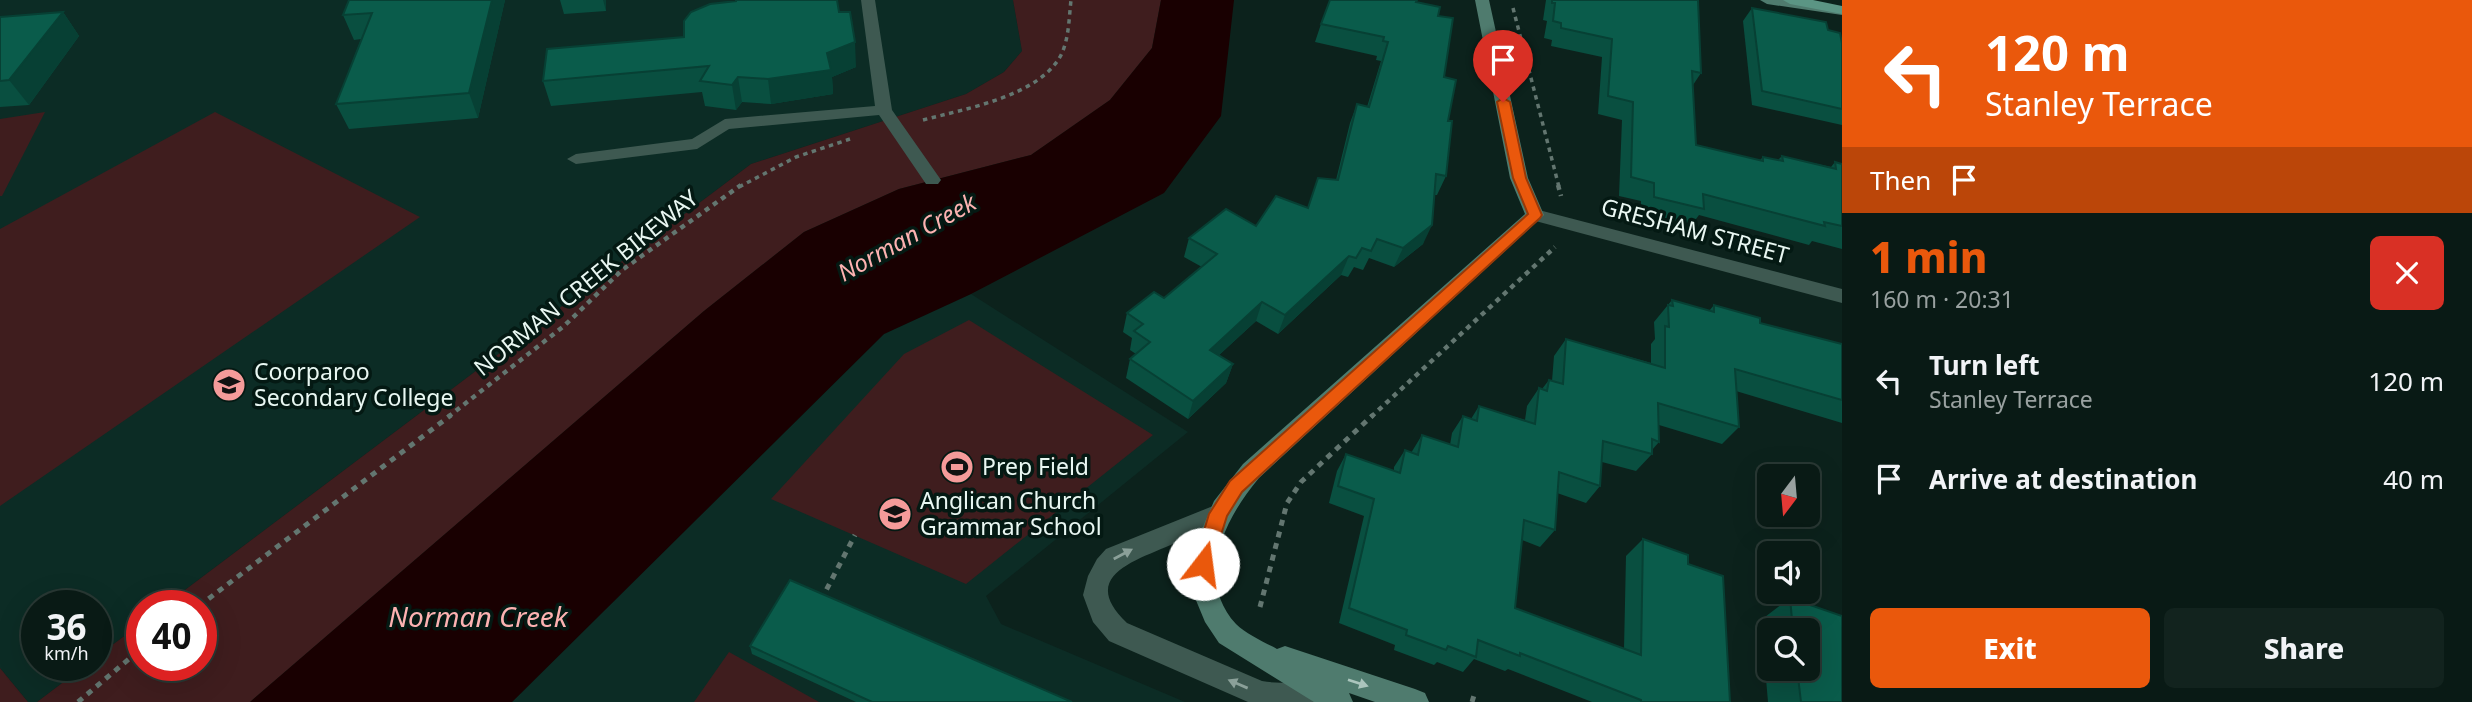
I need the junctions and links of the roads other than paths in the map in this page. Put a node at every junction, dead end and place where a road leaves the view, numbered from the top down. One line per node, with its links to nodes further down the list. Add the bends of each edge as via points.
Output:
1 (868, 0): 6 (street)
2 (1482, 0): 9 (street, via 1519,178)
3 (1767, 0): 5 (street)
4 (1790, 0): 5 (main road)
5 (1842, 11)
6 (884, 110): 7 (street, via 725,124 697,144); 8 (street)
7 (576, 159)
8 (932, 180)
9 (1535, 215): 10 (street, GRESHAM STREET); 11 (street, via 1251,471)
10 (1842, 296)
11 (1218, 514): 12 (street, via 1203,572 1205,597 1211,614); 13 (street, one-way to 11, via 1261,694 1118,632 1101,615 1097,587 1115,557)
12 (1246, 646): 13 (street); 14 (street, one-way to 14)
13 (1334, 699)
14 (1415, 702)

